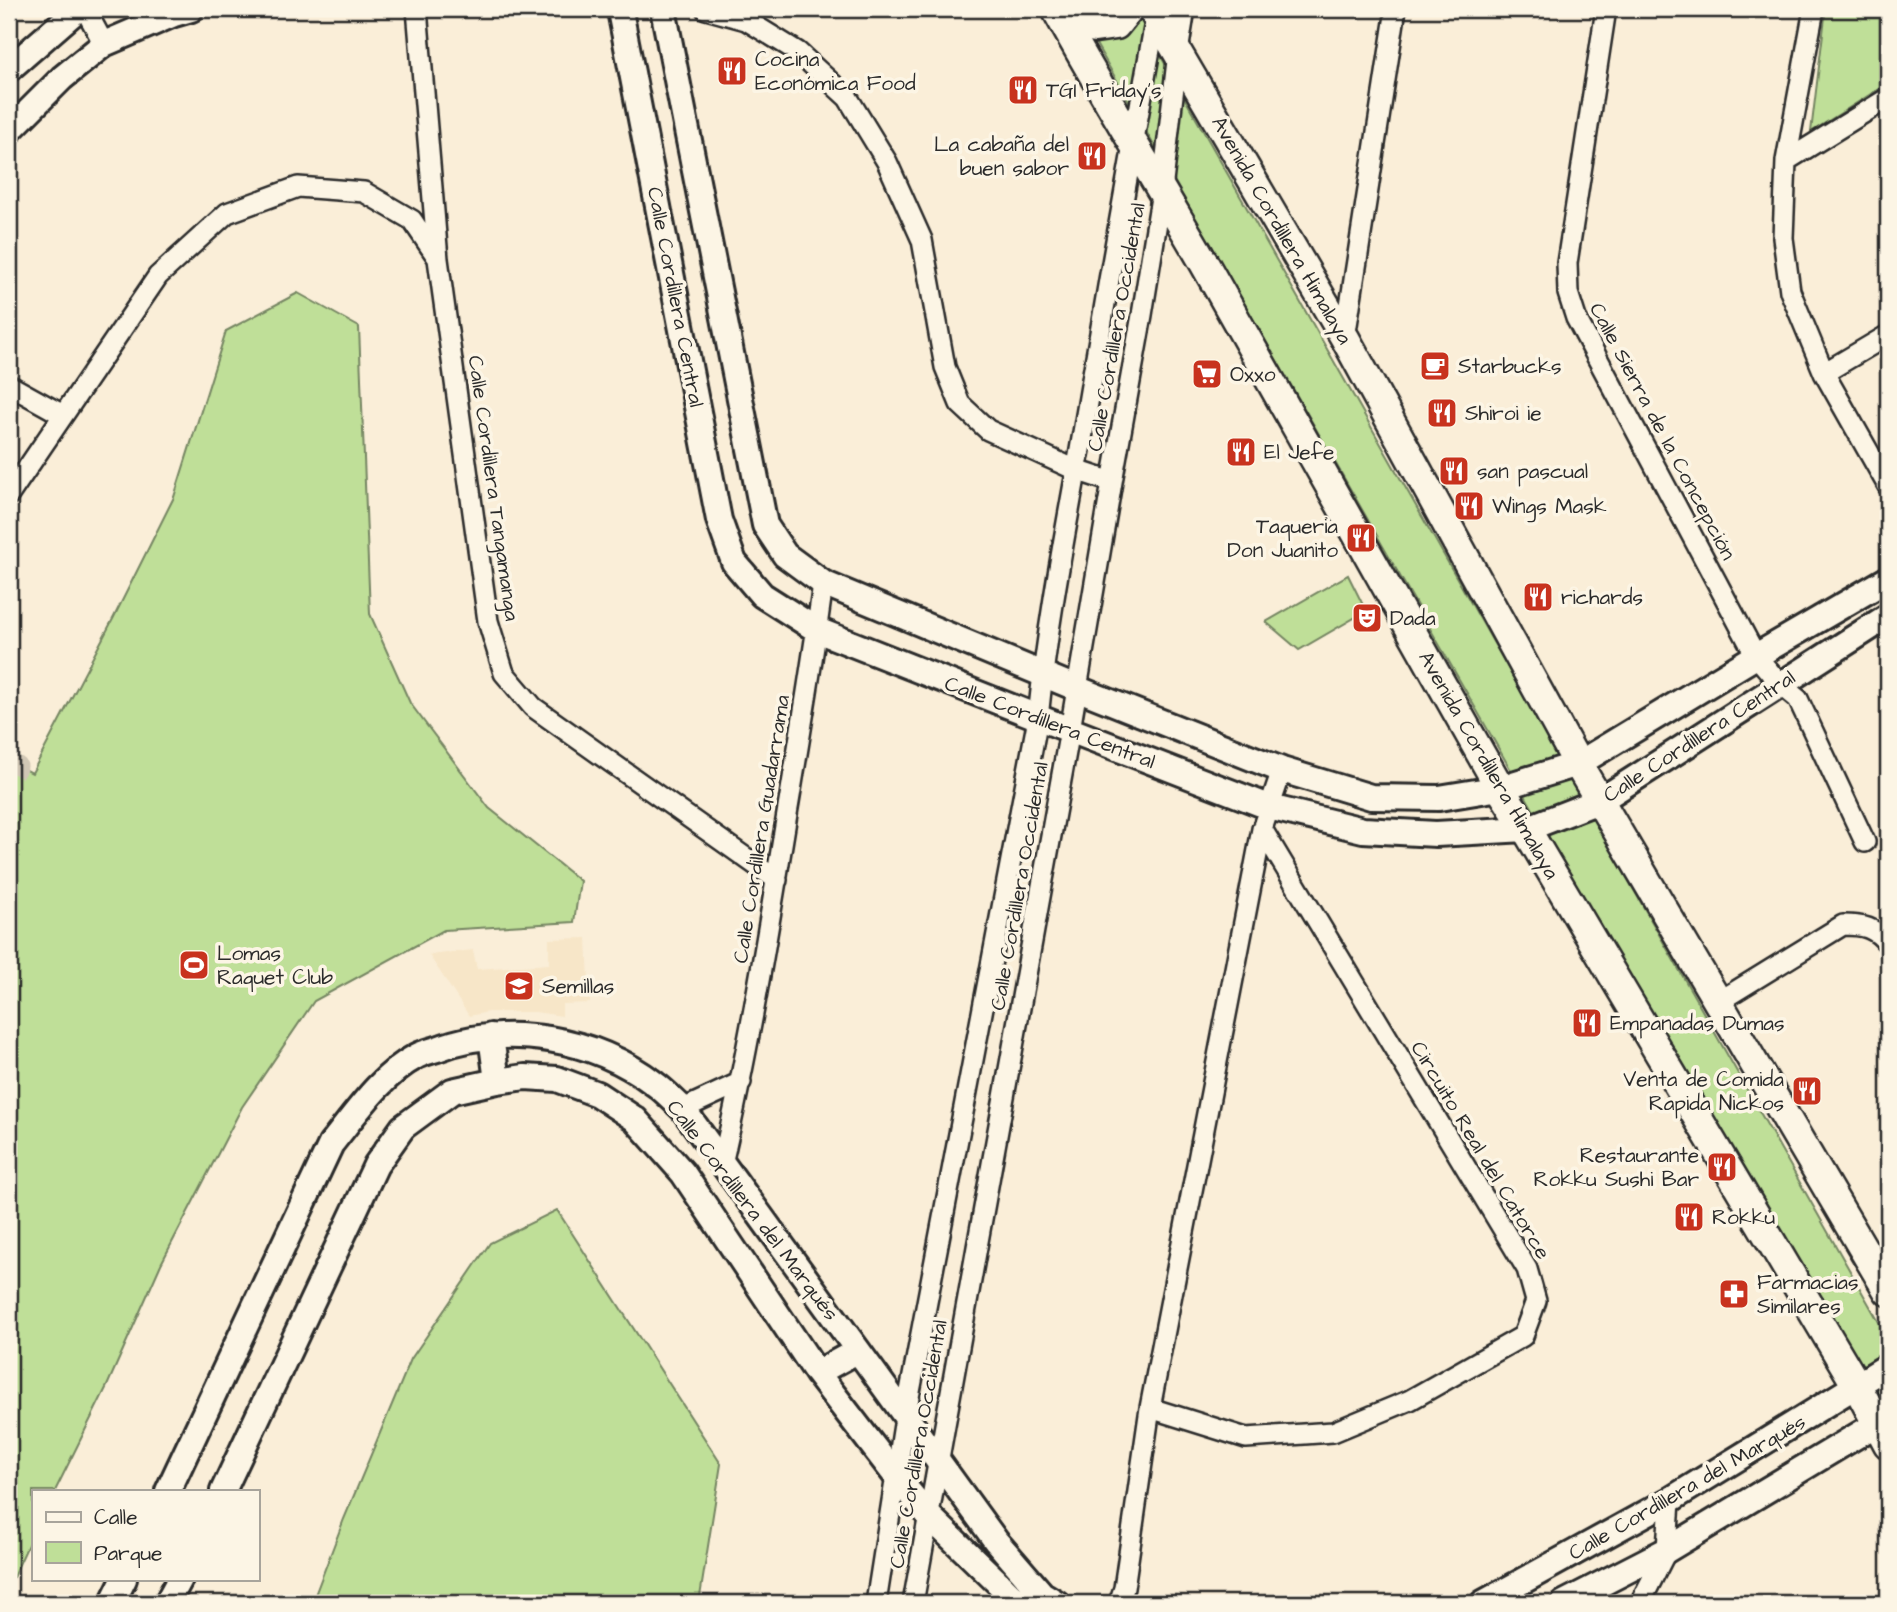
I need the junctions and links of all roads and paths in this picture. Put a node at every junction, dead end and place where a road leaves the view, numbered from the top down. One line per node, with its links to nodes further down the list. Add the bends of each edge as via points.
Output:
1 (78, 9): 17 (street)
2 (85, 9): 15 (street)
3 (191, 9): 15 (street)
4 (417, 9): 23 (street, Calle Cordillera Tangamanga)
5 (663, 9): 34 (street, Calle Cordillera Central, via 765,525 785,555)
6 (706, 9): 29 (street, via 746,20 798,52 848,98 887,162 922,240 945,367 960,404 988,430)
7 (1129, 9): 13 (main road, via 1116,26 1095,28)
8 (1185, 9): 16 (street, Calle Cordillera Occidental)
9 (1396, 9): 25 (street)
10 (1606, 9): 37 (street, Calle Sierra de la Concepción, via 1567,263 1568,293 1576,318)
11 (1814, 9): 21 (street)
12 (621, 11): 36 (street, Calle Cordillera Central, via 719,520 734,562 762,595)
13 (1058, 12): 20 (main road, Avenida Cordillera Himalaya)
14 (1154, 13): 16 (main road, Avenida Cordillera Himalaya); 20 (street, Calle Cordillera Occidental)
15 (104, 44): 19 (street)
16 (1178, 52): 22 (street, Calle Cordillera Occidental); 25 (main road, Avenida Cordillera Himalaya)
17 (9, 69)
18 (1888, 98): 21 (street)
19 (9, 131)
20 (1132, 143): 22 (main road, Avenida Cordillera Himalaya); 29 (street, Calle Cordillera Occidental)
21 (1786, 161): 26 (street, via 1783,238 1790,291)
22 (1162, 191): 30 (street, Calle Cordillera Occidental); 45 (main road, Avenida Cordillera Himalaya)
23 (438, 259): 28 (street, via 412,220 364,192 298,187 227,213 158,276); 50 (street, Calle Cordillera Tangamanga, via 488,621 504,673 533,707)
24 (1888, 335): 26 (street)
25 (1345, 338): 43 (main road, Avenida Cordillera Himalaya)
26 (1824, 373): 31 (street)
27 (9, 385): 28 (street)
28 (63, 415): 32 (street)
29 (1076, 470): 30 (street); 38 (street, Calle Cordillera Occidental)
30 (1112, 482): 40 (street, Calle Cordillera Occidental)
31 (1888, 486)
32 (9, 495)
33 (1888, 579): 37 (street, Calle Cordillera Central)
34 (823, 583): 36 (street, Calle Cordillera Guadarrama); 38 (street, Calle Cordillera Central)
35 (1888, 616): 39 (street, Calle Cordillera Central)
36 (817, 630): 41 (street, Calle Cordillera Central); 50 (street, Calle Cordillera Guadarrama)
37 (1756, 656): 39 (street, Calle Sierra de la Concepción); 43 (street, Calle Cordillera Central)
38 (1042, 674): 40 (street, Calle Cordillera Central); 41 (street, Calle Cordillera Occidental)
39 (1780, 684): 46 (street, Calle Cordillera Central); 49 (street, Calle Sierra de la Concepción, via 1798,699)
40 (1076, 688): 42 (street, Calle Cordillera Occidental); 44 (street, Calle Cordillera Central)
41 (1038, 718): 42 (street, Calle Cordillera Central); 64 (street, Calle Cordillera Occidental)
42 (1070, 730): 47 (street, Calle Cordillera Central); 66 (street, Calle Cordillera Occidental)
43 (1578, 764): 45 (street, Calle Cordillera Central); 46 (main road, Avenida Cordillera Himalaya)
44 (1282, 770): 45 (street, Calle Cordillera Central, via 1371,797 1439,799); 47 (street)
45 (1500, 788): 48 (main road, Avenida Cordillera Himalaya)
46 (1601, 800): 48 (street, Calle Cordillera Central); 52 (main road, Avenida Cordillera Himalaya)
47 (1266, 818): 48 (street, Calle Cordillera Central, via 1436,834); 63 (street); 63 (street, Circuito Real del Catorce, via 1527,1269 1536,1301 1523,1336 1410,1400 1333,1432 1246,1438)
48 (1526, 829): 62 (main road, Avenida Cordillera Himalaya)
49 (1866, 842)
50 (776, 880): 55 (street, Calle Cordillera Guadarrama)
51 (1888, 944): 52 (street, via 1865,925 1843,925)
52 (1717, 1002): 58 (main road, Avenida Cordillera Himalaya)
53 (491, 1036): 54 (street); 56 (street, Calle Cordillera del Marqués, via 533,1037 608,1057 656,1084); 68 (street, Calle Cordillera del Marqués, via 417,1056 392,1074 331,1143)
54 (497, 1081): 61 (street, Calle Cordillera del Marqués, via 557,1079 597,1094 635,1119 683,1172); 69 (street, Calle Cordillera del Marqués, via 452,1091 403,1127 376,1165)
55 (741, 1082): 56 (street); 57 (street, Calle Cordillera Guadarrama)
56 (682, 1109): 57 (street, Calle Cordillera del Marqués)
57 (722, 1164): 59 (street, Calle Cordillera del Marqués)
58 (1888, 1292)
59 (857, 1351): 61 (street); 64 (street, Calle Cordillera del Marqués)
60 (1888, 1366): 62 (street, Calle Cordillera del Marqués)
61 (817, 1373): 67 (street, Calle Cordillera del Marqués)
62 (1857, 1386): 65 (main road, Avenida Cordillera Himalaya); 70 (street, Calle Cordillera del Marqués)
63 (1150, 1408): 81 (street)
64 (905, 1418): 66 (street, Calle Cordillera del Marqués); 67 (street, Calle Cordillera Occidental)
65 (1885, 1428): 72 (street, Calle Cordillera del Marqués)
66 (938, 1461): 71 (street, Calle Cordillera Occidental); 75 (street, Calle Cordillera del Marqués)
67 (896, 1476): 71 (street, Calle Cordillera del Marqués); 78 (street, Calle Cordillera Occidental)
68 (168, 1490)
69 (223, 1490)
70 (1670, 1500): 72 (street); 82 (street, Calle Cordillera del Marqués)
71 (928, 1516): 79 (street, Calle Cordillera Occidental); 80 (street, Calle Cordillera del Marqués)
72 (1667, 1550): 83 (street, Calle Cordillera del Marqués); 84 (street)
73 (124, 1580): 76 (street)
74 (179, 1580): 77 (street)
75 (1046, 1600)
76 (112, 1603)
77 (167, 1603)
78 (876, 1603)
79 (913, 1603)
80 (1018, 1603)
81 (1119, 1603)
82 (1483, 1603)
83 (1564, 1603)
84 (1640, 1603)

